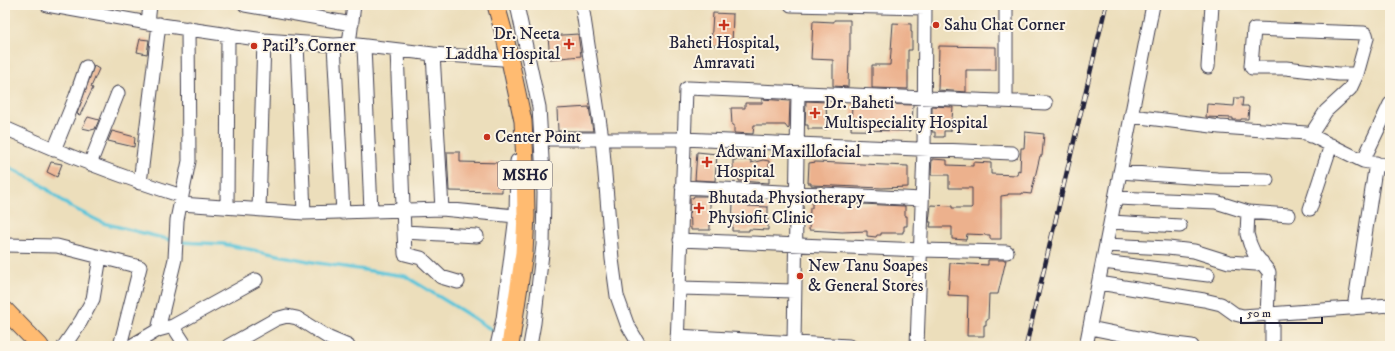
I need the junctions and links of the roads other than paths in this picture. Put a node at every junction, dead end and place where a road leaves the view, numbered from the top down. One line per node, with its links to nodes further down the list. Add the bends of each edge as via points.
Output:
1 (47, 5): 15 (street)
2 (150, 5): 15 (street)
3 (245, 5): 16 (street)
4 (354, 5): 16 (street)
5 (489, 5): 26 (street)
6 (496, 5): 107 (main road, MSH6, via 523,121 525,164 524,254)
7 (506, 5): 108 (main road, via 527,93 535,154 537,199 530,290)
8 (517, 5): 40 (street, via 538,107)
9 (582, 5): 39 (street)
10 (791, 5): 14 (street)
11 (1006, 5): 33 (street)
12 (1153, 5): 36 (street)
13 (1212, 5): 28 (street)
14 (925, 7): 32 (street)
15 (154, 23): 17 (street); 53 (street)
16 (352, 24): 21 (street)
17 (188, 28): 18 (street); 58 (street, via 189,161)
18 (228, 34): 19 (street); 59 (street)
19 (264, 40): 20 (street); 62 (street)
20 (297, 43): 22 (street); 66 (street)
21 (350, 44): 22 (street); 23 (street)
22 (334, 45): 67 (street)
23 (364, 46): 24 (street); 64 (street)
24 (397, 50): 25 (street); 63 (street)
25 (433, 54): 26 (street); 61 (street)
26 (502, 60): 69 (street, via 515,122)
27 (86, 67): 44 (street)
28 (1208, 67)
29 (1357, 74): 29 (street, via 1254,68 1251,66 1253,30 1256,28 1364,33 1366,38); 38 (street, via 1350,89 1326,111)
30 (118, 93): 49 (street)
31 (798, 93): 32 (street); 41 (street, via 688,88 685,91); 42 (street)
32 (924, 98): 33 (street); 45 (street)
33 (1006, 101): 34 (street)
34 (1046, 103)
35 (1390, 104): 47 (street)
36 (1132, 116): 38 (street, via 1220,127 1299,132); 51 (street)
37 (5, 128): 44 (street)
38 (1310, 136): 43 (street)
39 (602, 138): 40 (street); 41 (street); 110 (street, via 617,296 627,324)
40 (541, 139): 109 (street, via 543,245)
41 (683, 139): 42 (street); 54 (street)
42 (798, 144): 45 (street); 55 (street)
43 (1331, 145): 47 (street); 60 (street)
44 (54, 150): 49 (street)
45 (924, 150): 46 (street); 57 (street)
46 (1012, 153)
47 (1363, 160): 48 (street)
48 (1376, 163): 50 (street); 90 (street)
49 (90, 164): 53 (street)
50 (1390, 166)
51 (1120, 172): 52 (street); 56 (street)
52 (1267, 180)
53 (140, 183): 58 (street)
54 (682, 187): 55 (street); 74 (street)
55 (797, 193): 57 (street); 75 (street)
56 (1116, 198): 65 (street, via 1216,202); 70 (street)
57 (922, 199): 78 (street)
58 (181, 200): 59 (street); 95 (street, via 175,259)
59 (227, 208): 62 (street)
60 (1310, 208)
61 (442, 209): 63 (street); 69 (street)
62 (260, 210): 66 (street)
63 (403, 210): 64 (street); 72 (street)
64 (371, 211): 67 (street)
65 (1248, 212): 68 (street); 82 (street, via 1247,234 1254,253)
66 (304, 213): 67 (street)
67 (343, 213)
68 (1289, 215)
69 (516, 216): 106 (street, via 503,319)
70 (1111, 222): 71 (street); 77 (street)
71 (1180, 226)
72 (404, 232): 73 (street); 85 (street, via 405,254 421,258 441,277)
73 (477, 236)
74 (680, 240): 75 (street); 87 (street)
75 (796, 244): 78 (street); 88 (street)
76 (5, 245): 80 (street, via 57,246)
77 (1106, 245): 81 (street); 82 (street, via 1194,251 1229,262)
78 (921, 250): 79 (street); 112 (street)
79 (1007, 252)
80 (100, 257): 100 (street, via 93,299 82,321); 101 (street, via 140,267)
81 (1103, 262): 83 (street); 86 (street)
82 (1264, 266): 92 (street)
83 (1208, 275)
84 (256, 280): 93 (street)
85 (458, 282)
86 (1099, 283): 92 (street, via 1204,300 1220,304 1238,316); 94 (street)
87 (679, 288): 88 (street); 96 (street)
88 (794, 291): 98 (street)
89 (1390, 305): 90 (street)
90 (1354, 308): 92 (street)
91 (5, 310): 99 (main road)
92 (1270, 315): 115 (street)
93 (173, 326): 95 (street); 103 (street)
94 (1090, 328): 113 (street); 114 (street)
95 (158, 330): 102 (street)
96 (677, 341): 98 (street)
97 (329, 342): 104 (street, via 297,318 287,316 276,319); 105 (street)
98 (794, 342): 111 (street)
99 (40, 346)
100 (64, 346)
101 (120, 346)
102 (131, 346)
103 (186, 346)
104 (228, 346)
105 (348, 346)
106 (497, 346)
107 (510, 346)
108 (520, 346)
109 (530, 346)
110 (640, 346)
111 (849, 346)
112 (917, 346)
113 (1086, 346)
114 (1192, 346)
115 (1272, 346)

